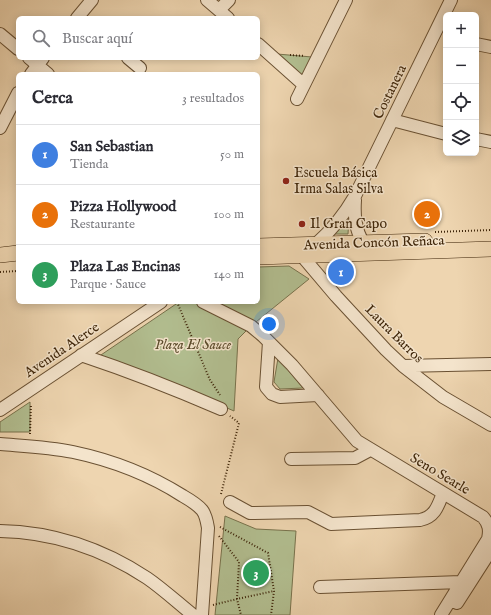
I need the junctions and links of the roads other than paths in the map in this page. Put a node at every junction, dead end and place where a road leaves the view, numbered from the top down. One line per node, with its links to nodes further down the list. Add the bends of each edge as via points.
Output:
1 (92, 0): 7 (street)
2 (207, 0): 6 (street)
3 (229, 0): 6 (street)
4 (346, 0): 19 (street)
5 (451, 0): 10 (street, Costanera)
6 (219, 10): 8 (street)
7 (80, 16)
8 (226, 16)
9 (0, 34): 13 (street)
10 (440, 37): 22 (street, Costanera)
11 (479, 45): 14 (street)
12 (260, 46): 19 (street)
13 (16, 47)
14 (491, 47)
15 (130, 60): 17 (street)
16 (35, 64): 18 (street)
17 (140, 68)
18 (45, 72)
19 (304, 85): 21 (street)
20 (16, 97): 23 (street)
21 (297, 99)
22 (392, 120): 24 (street); 27 (street, Costanera)
23 (0, 128)
24 (443, 133)
25 (479, 140): 26 (street)
26 (491, 142)
27 (355, 196): 29 (street, Costanera, via 353,217); 30 (street, Costanera, via 336,225)
28 (491, 239): 29 (main road, Avenida Concón Reñaca)
29 (362, 243): 30 (main road, Avenida Concón Reñaca)
30 (316, 244): 33 (main road, Avenida Concón Reñaca)
31 (260, 246): 33 (main road, Avenida Concón Reñaca)
32 (491, 249): 33 (main road, Avenida Concón Reñaca)
33 (297, 250): 36 (main road, Avenida Concón Reñaca); 44 (street, Laura Barros, via 336,296)
34 (16, 253): 35 (main road)
35 (0, 255)
36 (260, 257)
37 (0, 261): 38 (main road)
38 (16, 262)
39 (158, 304): 42 (street, Avenida Alerce)
40 (207, 304): 41 (street, Seno Searle, via 251,326)
41 (269, 342): 45 (street, Seno Searle); 45 (street, via 266,387 272,394 280,397)
42 (81, 355): 46 (street, via 150,379); 47 (street, Avenida Alerce)
43 (491, 364): 44 (street)
44 (403, 366): 48 (street, Laura Barros, via 443,397)
45 (318, 395): 50 (street, Seno Searle, via 357,441)
46 (221, 409)
47 (0, 410)
48 (491, 425)
49 (0, 444): 58 (street, via 73,452 116,464 157,481 196,504 203,511 208,528)
50 (370, 450): 51 (street, via 356,458); 52 (street, Seno Searle)
51 (291, 459)
52 (443, 493): 53 (street, via 433,514 425,519 331,524 308,512 250,513); 56 (street, Seno Searle, via 483,517 489,529 488,539)
53 (225, 500)
54 (0, 531): 59 (street, via 55,538 113,558 148,579)
55 (491, 550): 61 (street)
56 (461, 582): 57 (street); 60 (street, Seno Searle)
57 (320, 587)
58 (202, 611)
59 (193, 615)
60 (441, 615)
61 (450, 615)

